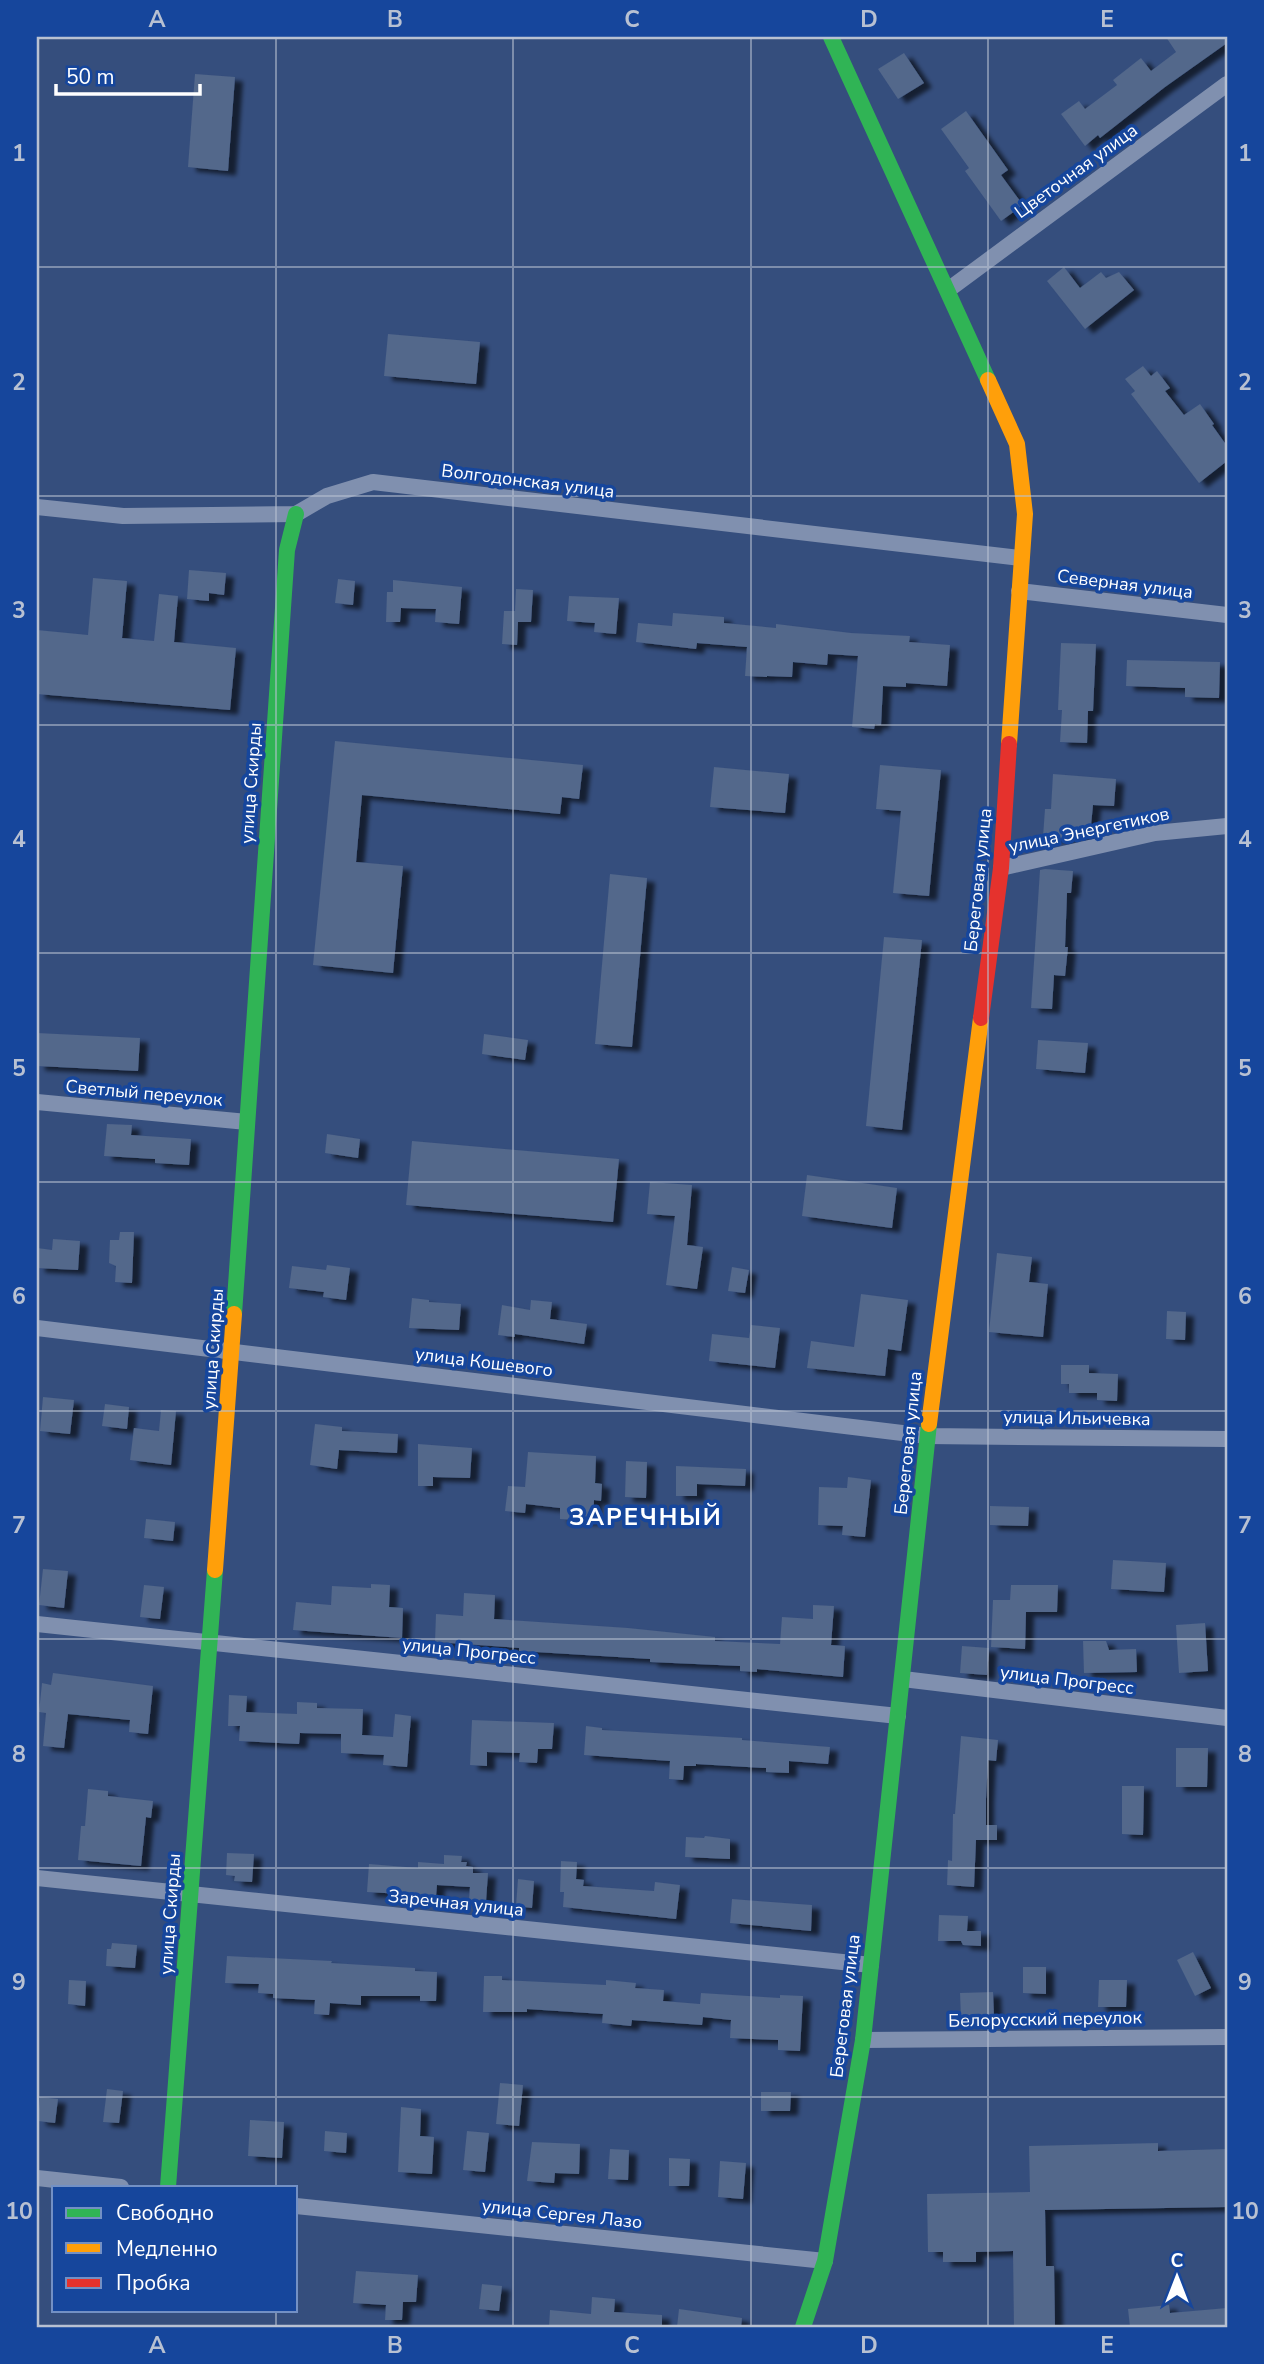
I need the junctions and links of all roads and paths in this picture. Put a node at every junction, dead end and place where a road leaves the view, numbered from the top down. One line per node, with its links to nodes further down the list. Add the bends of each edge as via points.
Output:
1 (831, 37): 3 (main road, Береговая улица)
2 (1227, 84): 3 (street, Цветочная улица)
3 (948, 289): 6 (main road, Береговая улица, via 1017,444 1025,514)
4 (37, 507): 5 (street, Волгодонская улица, via 123,516)
5 (296, 514): 6 (street, Волгодонская улица, via 327,496 373,482); 12 (main road, улица Скирды, via 287,550)
6 (1020, 558): 7 (main road, Береговая улица)
7 (1019, 591): 8 (street, Северная улица); 10 (main road, Береговая улица)
8 (1227, 615)
9 (1227, 825): 10 (street, улица Энергетиков, via 1155,833)
10 (1001, 868): 15 (main road, Береговая улица)
11 (37, 1102): 12 (street, Светлый переулок)
12 (247, 1122): 14 (main road, улица Скирды)
13 (37, 1328): 14 (street, улица Кошевого)
14 (232, 1350): 15 (street, улица Кошевого); 18 (main road, улица Скирды)
15 (927, 1436): 16 (street, улица Ильичевка); 19 (main road, Береговая улица)
16 (1227, 1439)
17 (37, 1625): 18 (street, улица Прогресс)
18 (210, 1643): 20 (street, улица Прогресс); 23 (main road, улица Скирды)
19 (903, 1679): 20 (main road, Береговая улица); 21 (street, улица Прогресс)
20 (898, 1716): 24 (main road, Береговая улица)
21 (1227, 1718)
22 (37, 1878): 23 (street, Заречная улица)
23 (190, 1895): 24 (street, Заречная улица); 29 (main road, улица Скирды)
24 (871, 1965): 26 (main road, Береговая улица)
25 (1227, 2037): 26 (street, Белорусский переулок)
26 (863, 2040): 31 (main road, Береговая улица)
27 (37, 2178): 28 (street)
28 (112, 2186)
29 (168, 2186)
30 (298, 2206): 31 (street, улица Сергея Лазо)
31 (825, 2262): 32 (main road, Береговая улица)
32 (803, 2327)

